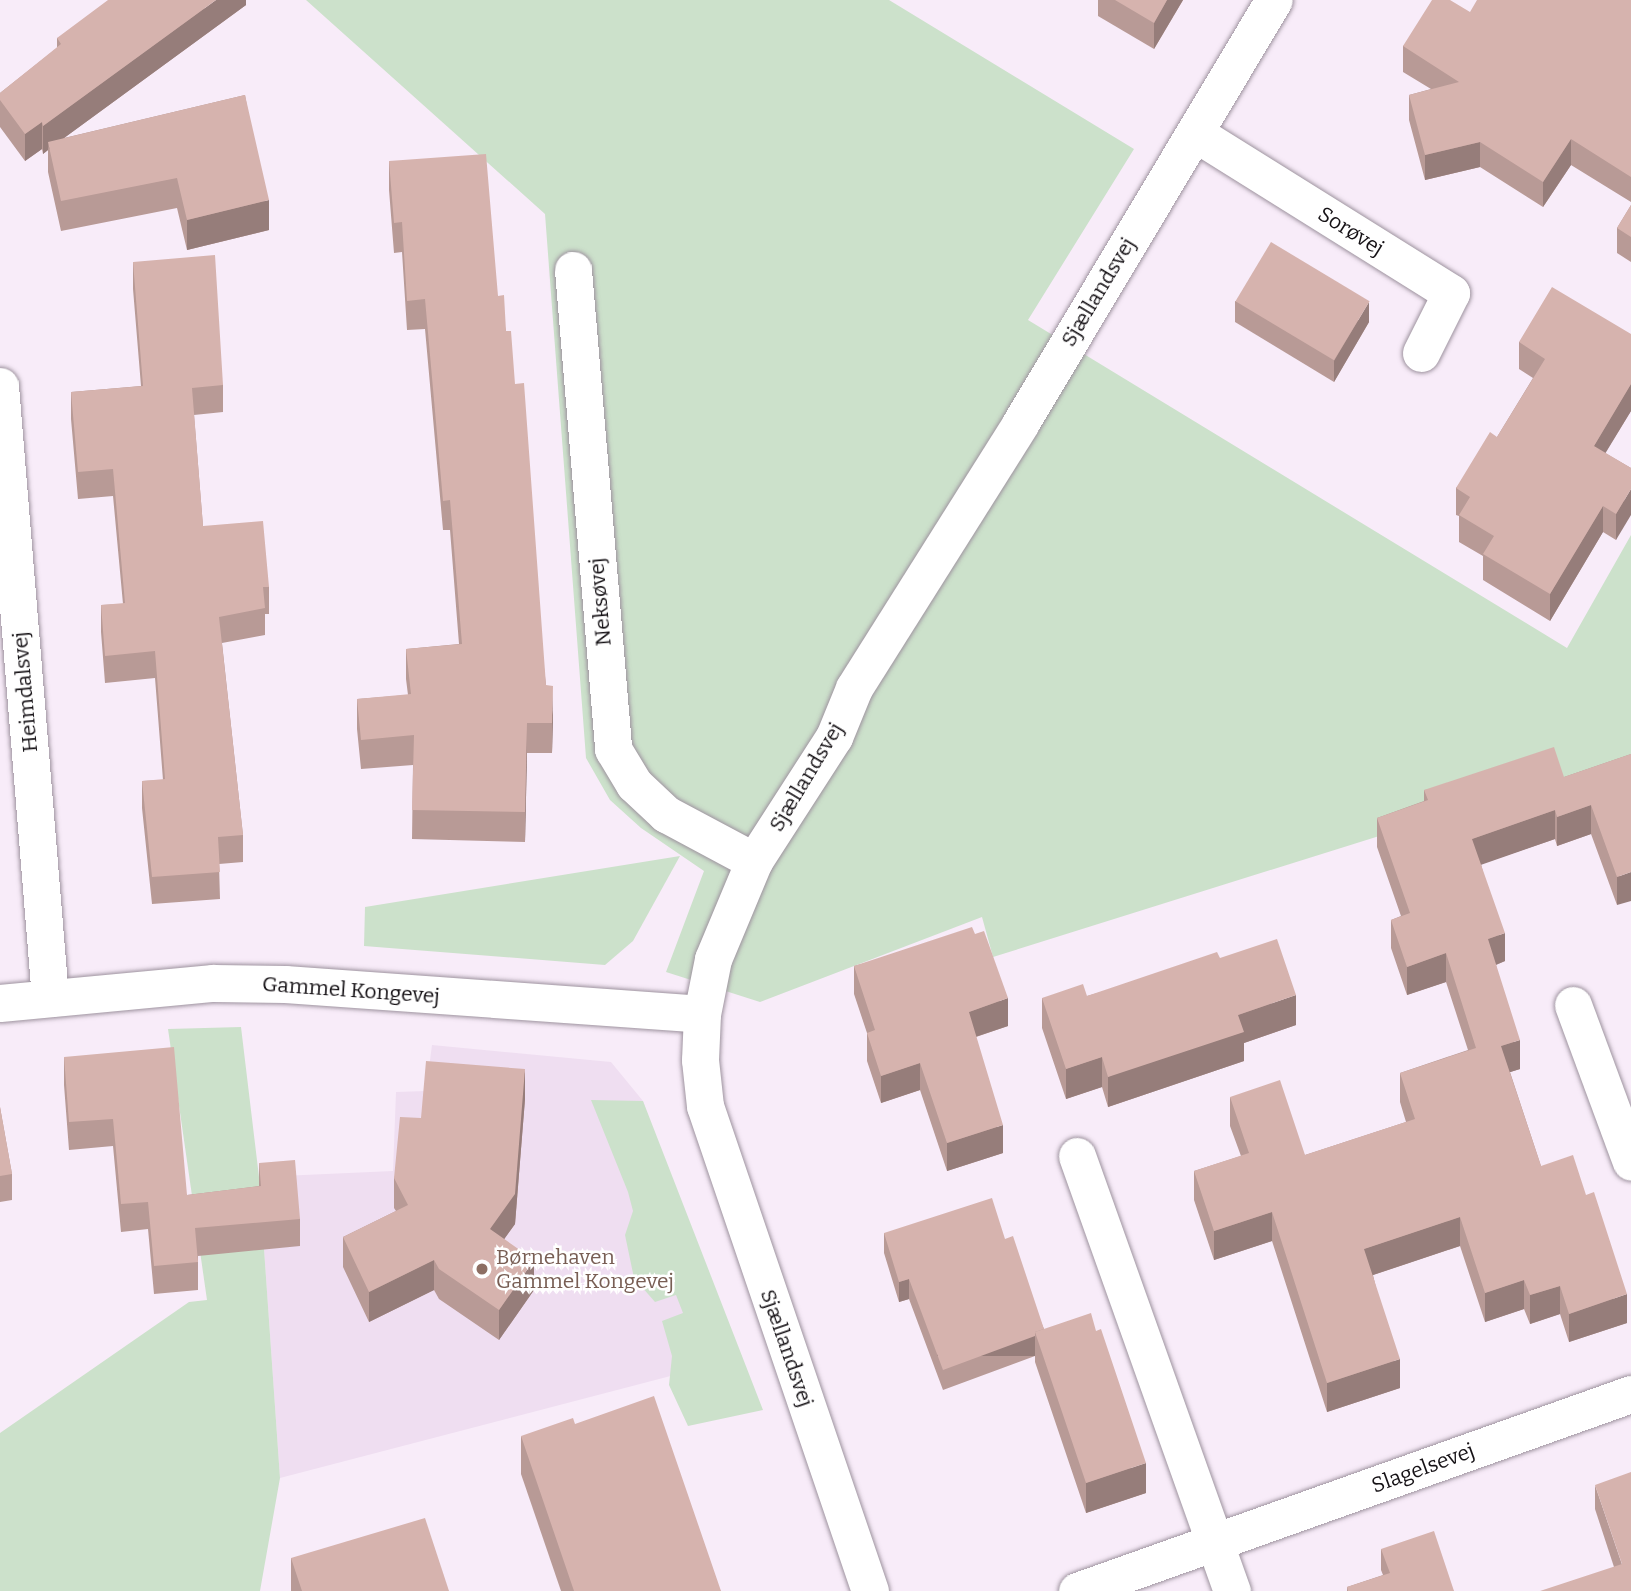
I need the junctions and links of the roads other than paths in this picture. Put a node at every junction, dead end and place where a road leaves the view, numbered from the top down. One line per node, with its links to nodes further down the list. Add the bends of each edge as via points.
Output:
1 (1274, 0): 2 (street, Sjællandsvej)
2 (1195, 133): 4 (street, Sorøvej, via 1451,293); 6 (street, Sjællandsvej, via 854,688 834,737)
3 (573, 270): 6 (street, Neksøvej, via 613,749 634,784 666,814)
4 (1421, 353)
5 (0, 386): 7 (street, Heimdalsvej)
6 (754, 861): 10 (street, Sjællandsvej, via 713,959)
7 (50, 998): 8 (street, Gammel Kongevej); 10 (street, Gammel Kongevej, via 213,983 285,984)
8 (0, 1003)
9 (1573, 1005): 12 (street)
10 (702, 1014): 15 (street, Sjællandsvej, via 705,1106)
11 (1077, 1156): 14 (street)
12 (1631, 1162)
13 (1631, 1394): 14 (street, Slagelsevej)
14 (1215, 1542): 16 (street, Slagelsevej); 17 (street)
15 (870, 1591)
16 (1077, 1591)
17 (1232, 1591)

